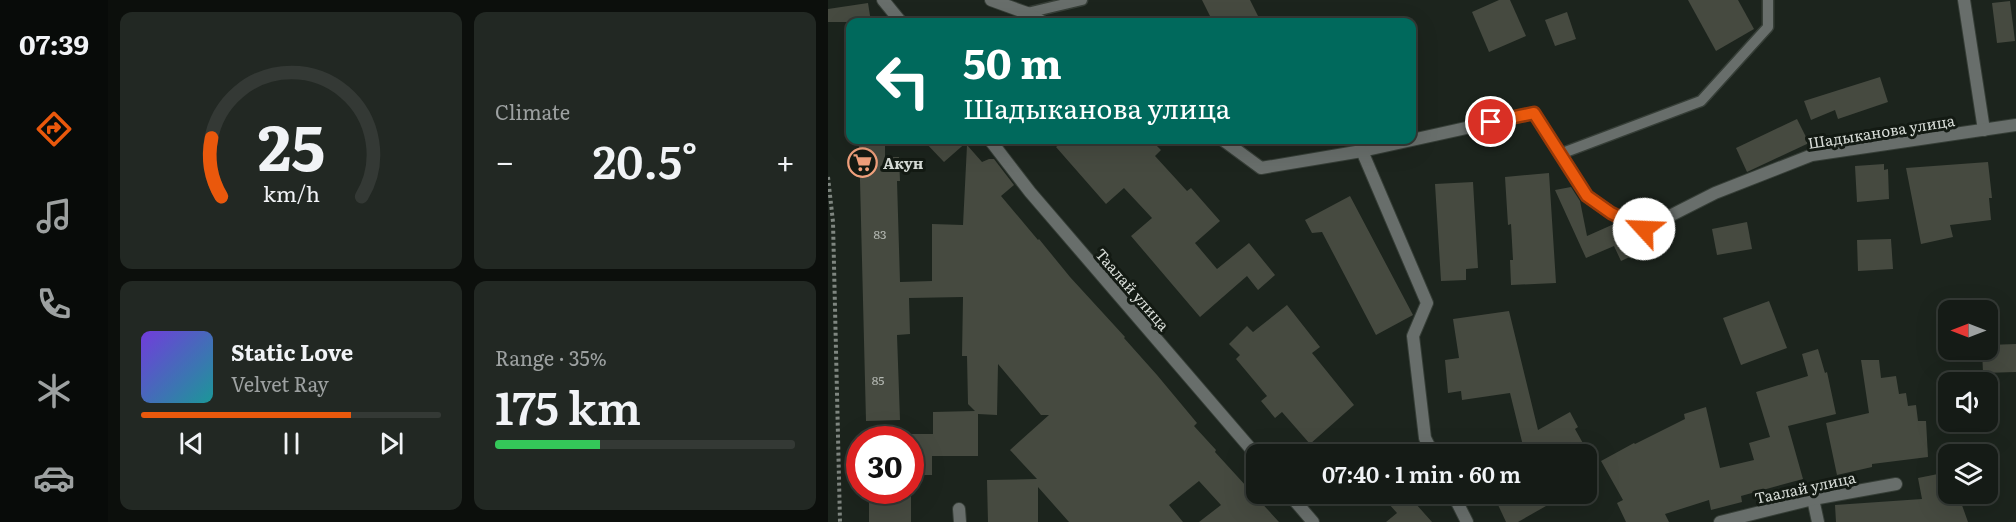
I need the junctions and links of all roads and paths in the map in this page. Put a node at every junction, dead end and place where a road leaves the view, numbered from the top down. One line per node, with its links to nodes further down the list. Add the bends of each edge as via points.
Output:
1 (884, 0): 7 (street)
2 (991, 0): 6 (street)
3 (1082, 0): 6 (lane)
4 (1768, 0): 16 (lane, via 1768,27 1701,101)
5 (1964, 0): 10 (street)
6 (1027, 14): 8 (street)
7 (898, 18)
8 (1035, 18)
9 (2016, 125): 10 (street, Шадыканова улица)
10 (1984, 130): 16 (street, Шадыканова улица, via 1812,156 1715,193 1644,229 1587,196)
11 (1416, 139): 16 (street, Шадыканова улица, via 1534,113)
12 (993, 144): 18 (street, Таалай улица)
13 (1228, 144): 15 (street, Шадыканова улица, via 1261,168)
14 (1394, 144): 15 (street, Шадыканова улица)
15 (1362, 151): 19 (street, via 1427,303 1413,336)
16 (1560, 154)
17 (828, 177): 24 (path, via 833,222)
18 (1247, 444)
19 (1428, 444)
20 (1896, 484): 21 (street, Таалай улица)
21 (1813, 499): 27 (street, Таалай улица); 28 (street)
22 (1298, 504): 25 (street)
23 (1458, 504): 26 (street)
24 (840, 522)
25 (1313, 522)
26 (1467, 522)
27 (1720, 522)
28 (1818, 522)

